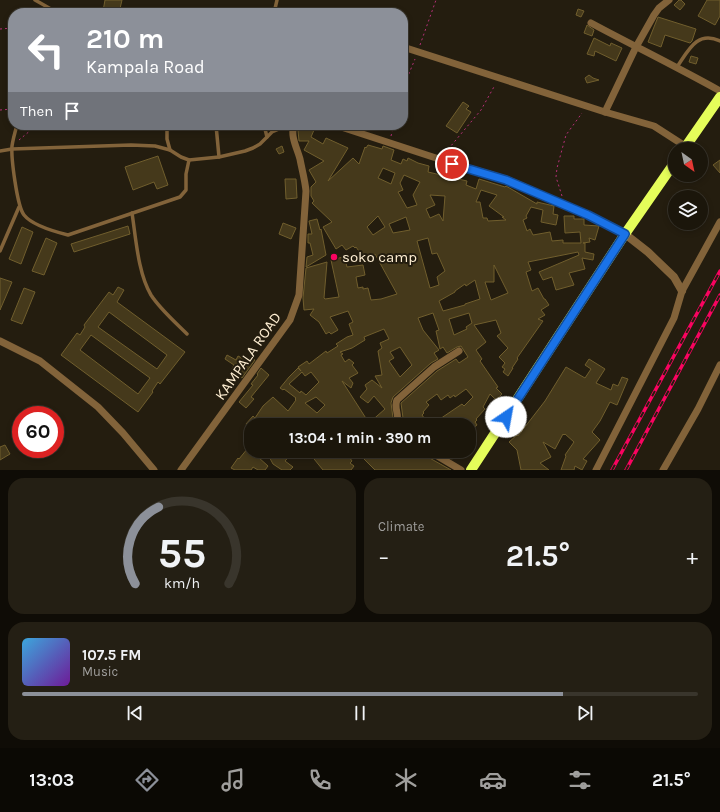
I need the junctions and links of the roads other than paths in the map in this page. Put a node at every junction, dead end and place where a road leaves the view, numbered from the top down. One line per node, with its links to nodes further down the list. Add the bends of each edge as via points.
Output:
1 (35, 0): 3 (lane)
2 (669, 0): 6 (street, via 654,15)
3 (49, 8)
4 (591, 23): 6 (street)
5 (720, 41): 8 (lane, via 712,37 697,41)
6 (636, 47): 8 (street); 11 (street)
7 (408, 49): 11 (street)
8 (677, 67): 9 (street)
9 (720, 91)
10 (720, 97): 21 (main road)
11 (605, 112): 20 (street, via 654,126)
12 (16, 130): 22 (lane)
13 (167, 130): 23 (lane)
14 (216, 130): 25 (lane)
15 (265, 130): 19 (lane)
16 (277, 130): 19 (lane)
17 (293, 130): 41 (street, KAMPALA ROAD, via 293,140 306,191 296,308 290,320)
18 (350, 130): 31 (street, via 506,180 564,204)
19 (267, 137): 25 (lane, via 253,148)
20 (676, 142)
21 (688, 142)
22 (12, 149): 23 (lane, via 131,145 155,146); 24 (lane); 28 (lane)
23 (170, 150): 26 (lane)
24 (0, 151)
25 (219, 156): 26 (lane)
26 (189, 160): 29 (lane, via 184,194)
27 (668, 172): 31 (main road)
28 (19, 206): 29 (lane, via 31,221 68,235); 32 (lane)
29 (132, 213): 34 (lane, via 146,285 155,300)
30 (720, 222): 33 (street)
31 (625, 234): 33 (street, via 674,277); 43 (main road)
32 (0, 251)
33 (682, 291): 44 (street, via 674,318)
34 (187, 334)
35 (0, 341): 40 (street, via 40,361 98,408 124,433)
36 (459, 352): 38 (street, via 434,367 398,400 396,404)
37 (720, 365): 45 (street)
38 (398, 418)
39 (441, 458): 42 (street)
40 (154, 470)
41 (181, 470)
42 (461, 470)
43 (471, 470)
44 (596, 470)
45 (663, 470)

